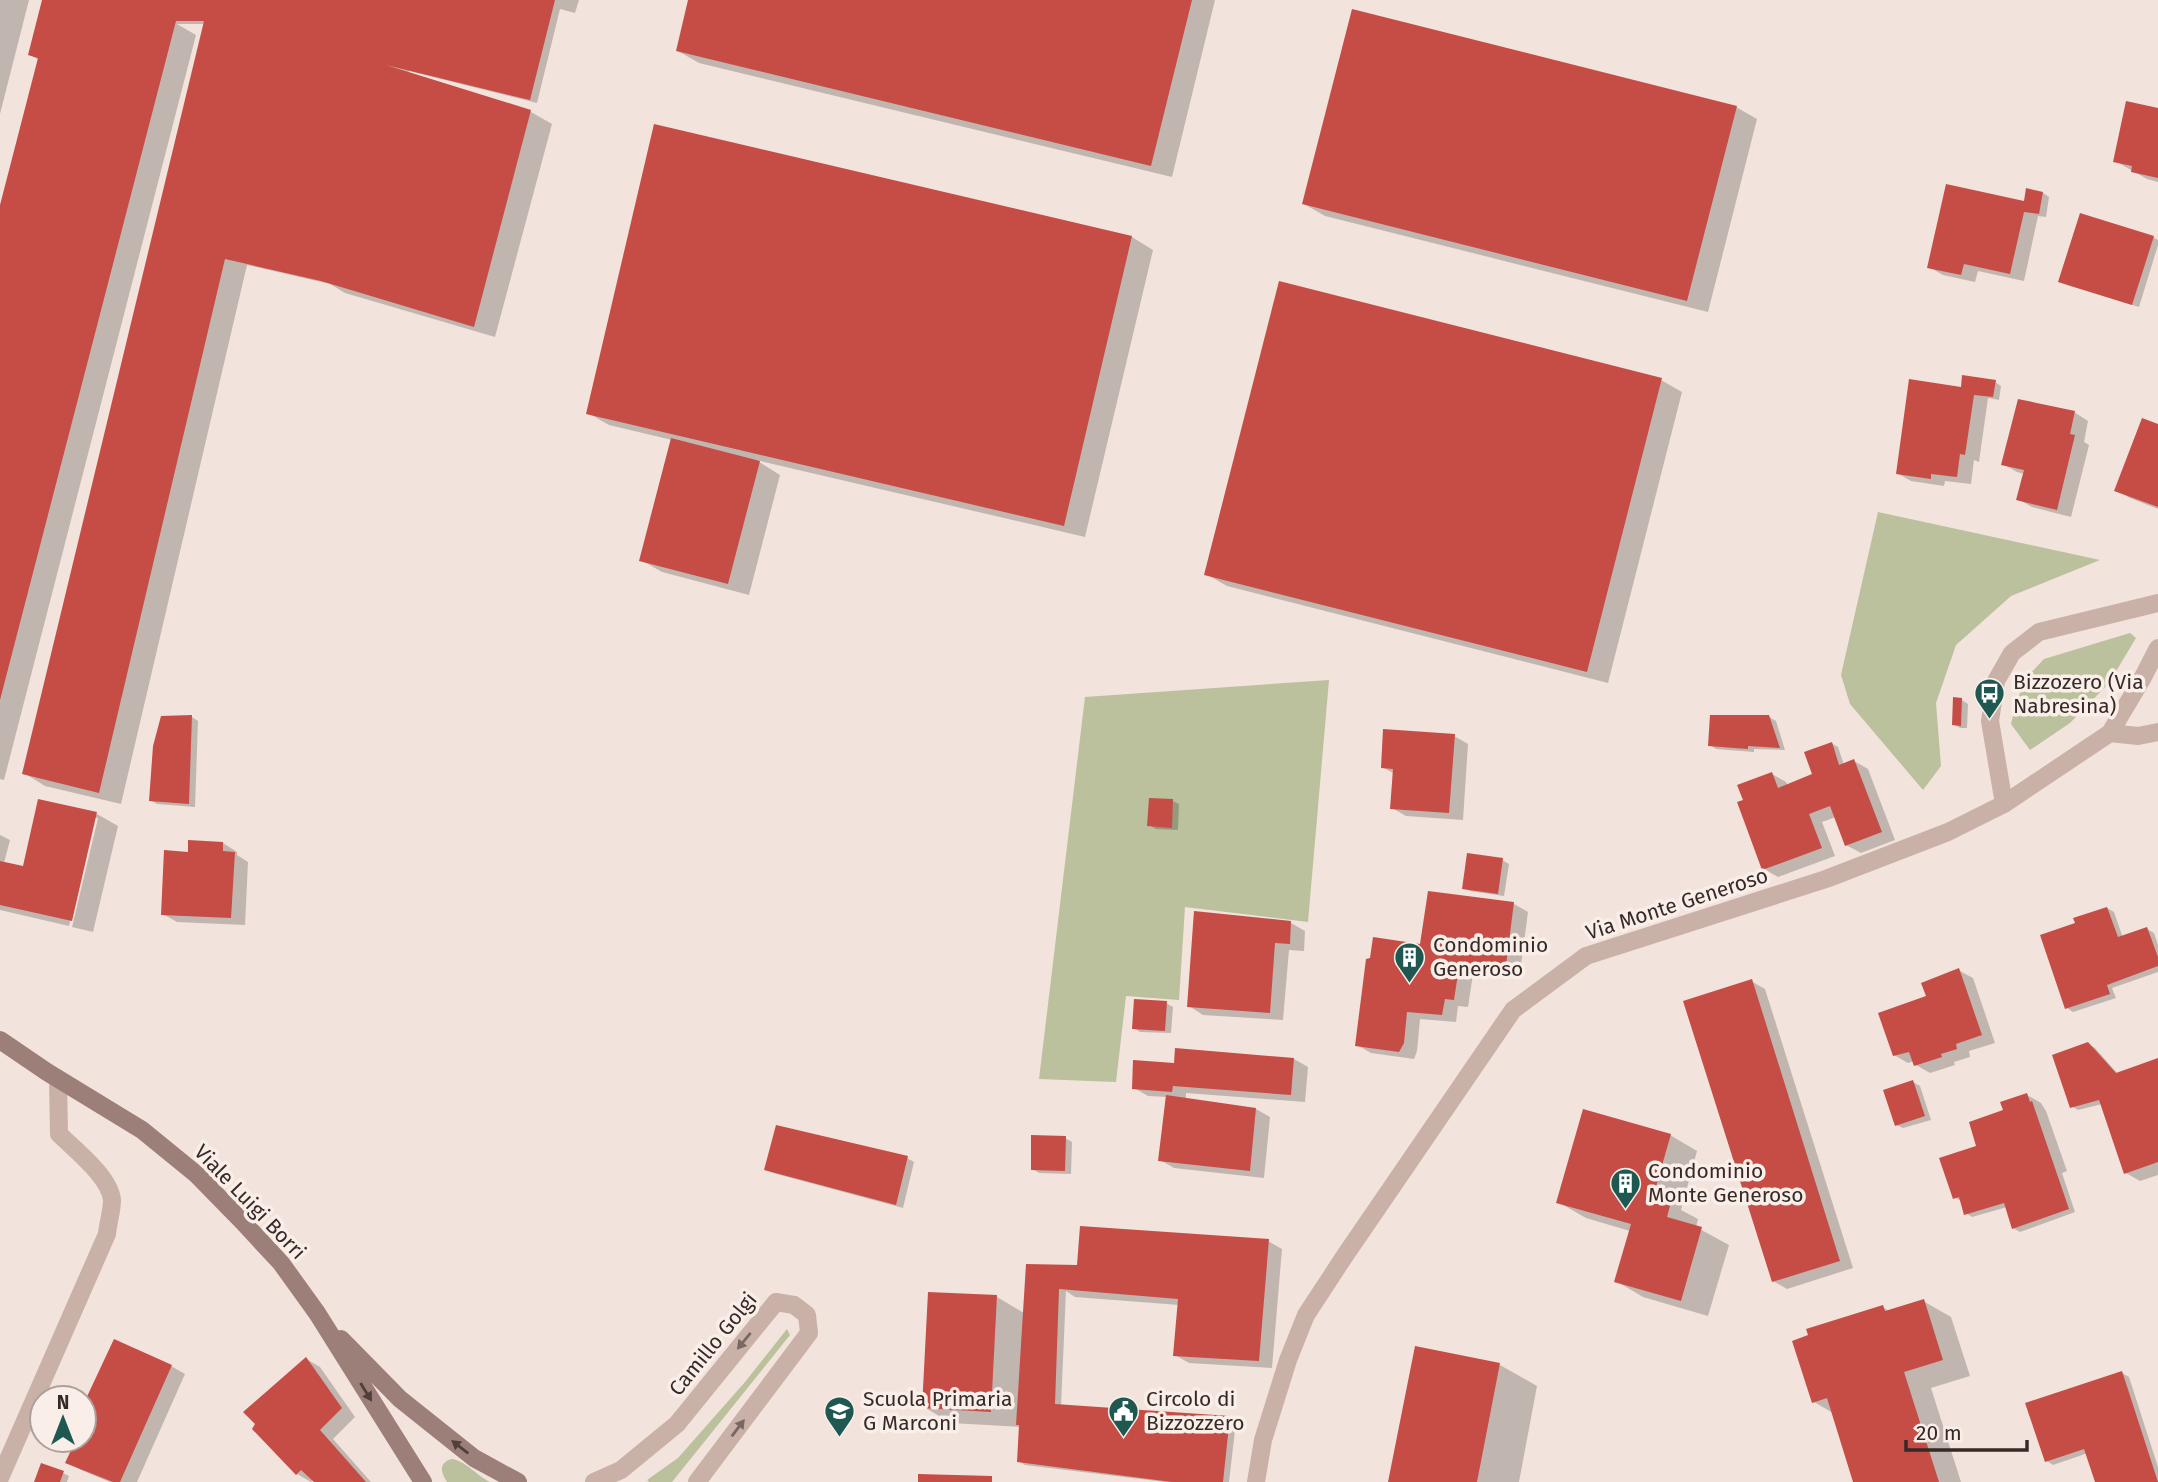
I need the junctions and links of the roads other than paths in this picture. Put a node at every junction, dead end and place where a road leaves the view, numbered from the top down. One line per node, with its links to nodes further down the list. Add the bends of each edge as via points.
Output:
1 (2158, 603): 5 (street, via 2039,632 2012,653 1996,681 1990,722)
2 (2158, 648): 4 (street, Via Monte Generoso)
3 (2158, 732): 4 (street, via 2138,736)
4 (2110, 733): 5 (street, Via Monte Generoso)
5 (2004, 804): 15 (street, Via Monte Generoso, via 1948,832 1826,878 1586,956 1513,1010 1306,1315 1263,1440)
6 (0, 1040): 7 (main road, Viale Luigi Borri)
7 (58, 1079): 8 (main road, Viale Luigi Borri, via 142,1130 196,1174 281,1263); 9 (street, via 59,1134 107,1185 112,1199 107,1234)
8 (317, 1313): 11 (main road, Viale Luigi Borri, one-way to 11); 12 (main road, Viale Luigi Borri, one-way to 8, via 474,1458 400,1399)
9 (7, 1444): 10 (street)
10 (0, 1478)
11 (423, 1482)
12 (518, 1482)
13 (594, 1482): 14 (street, Camillo Golgi, one-way to 13, via 809,1333 807,1315 794,1305 776,1302 677,1424 621,1471)
14 (697, 1482)
15 (1256, 1482)

